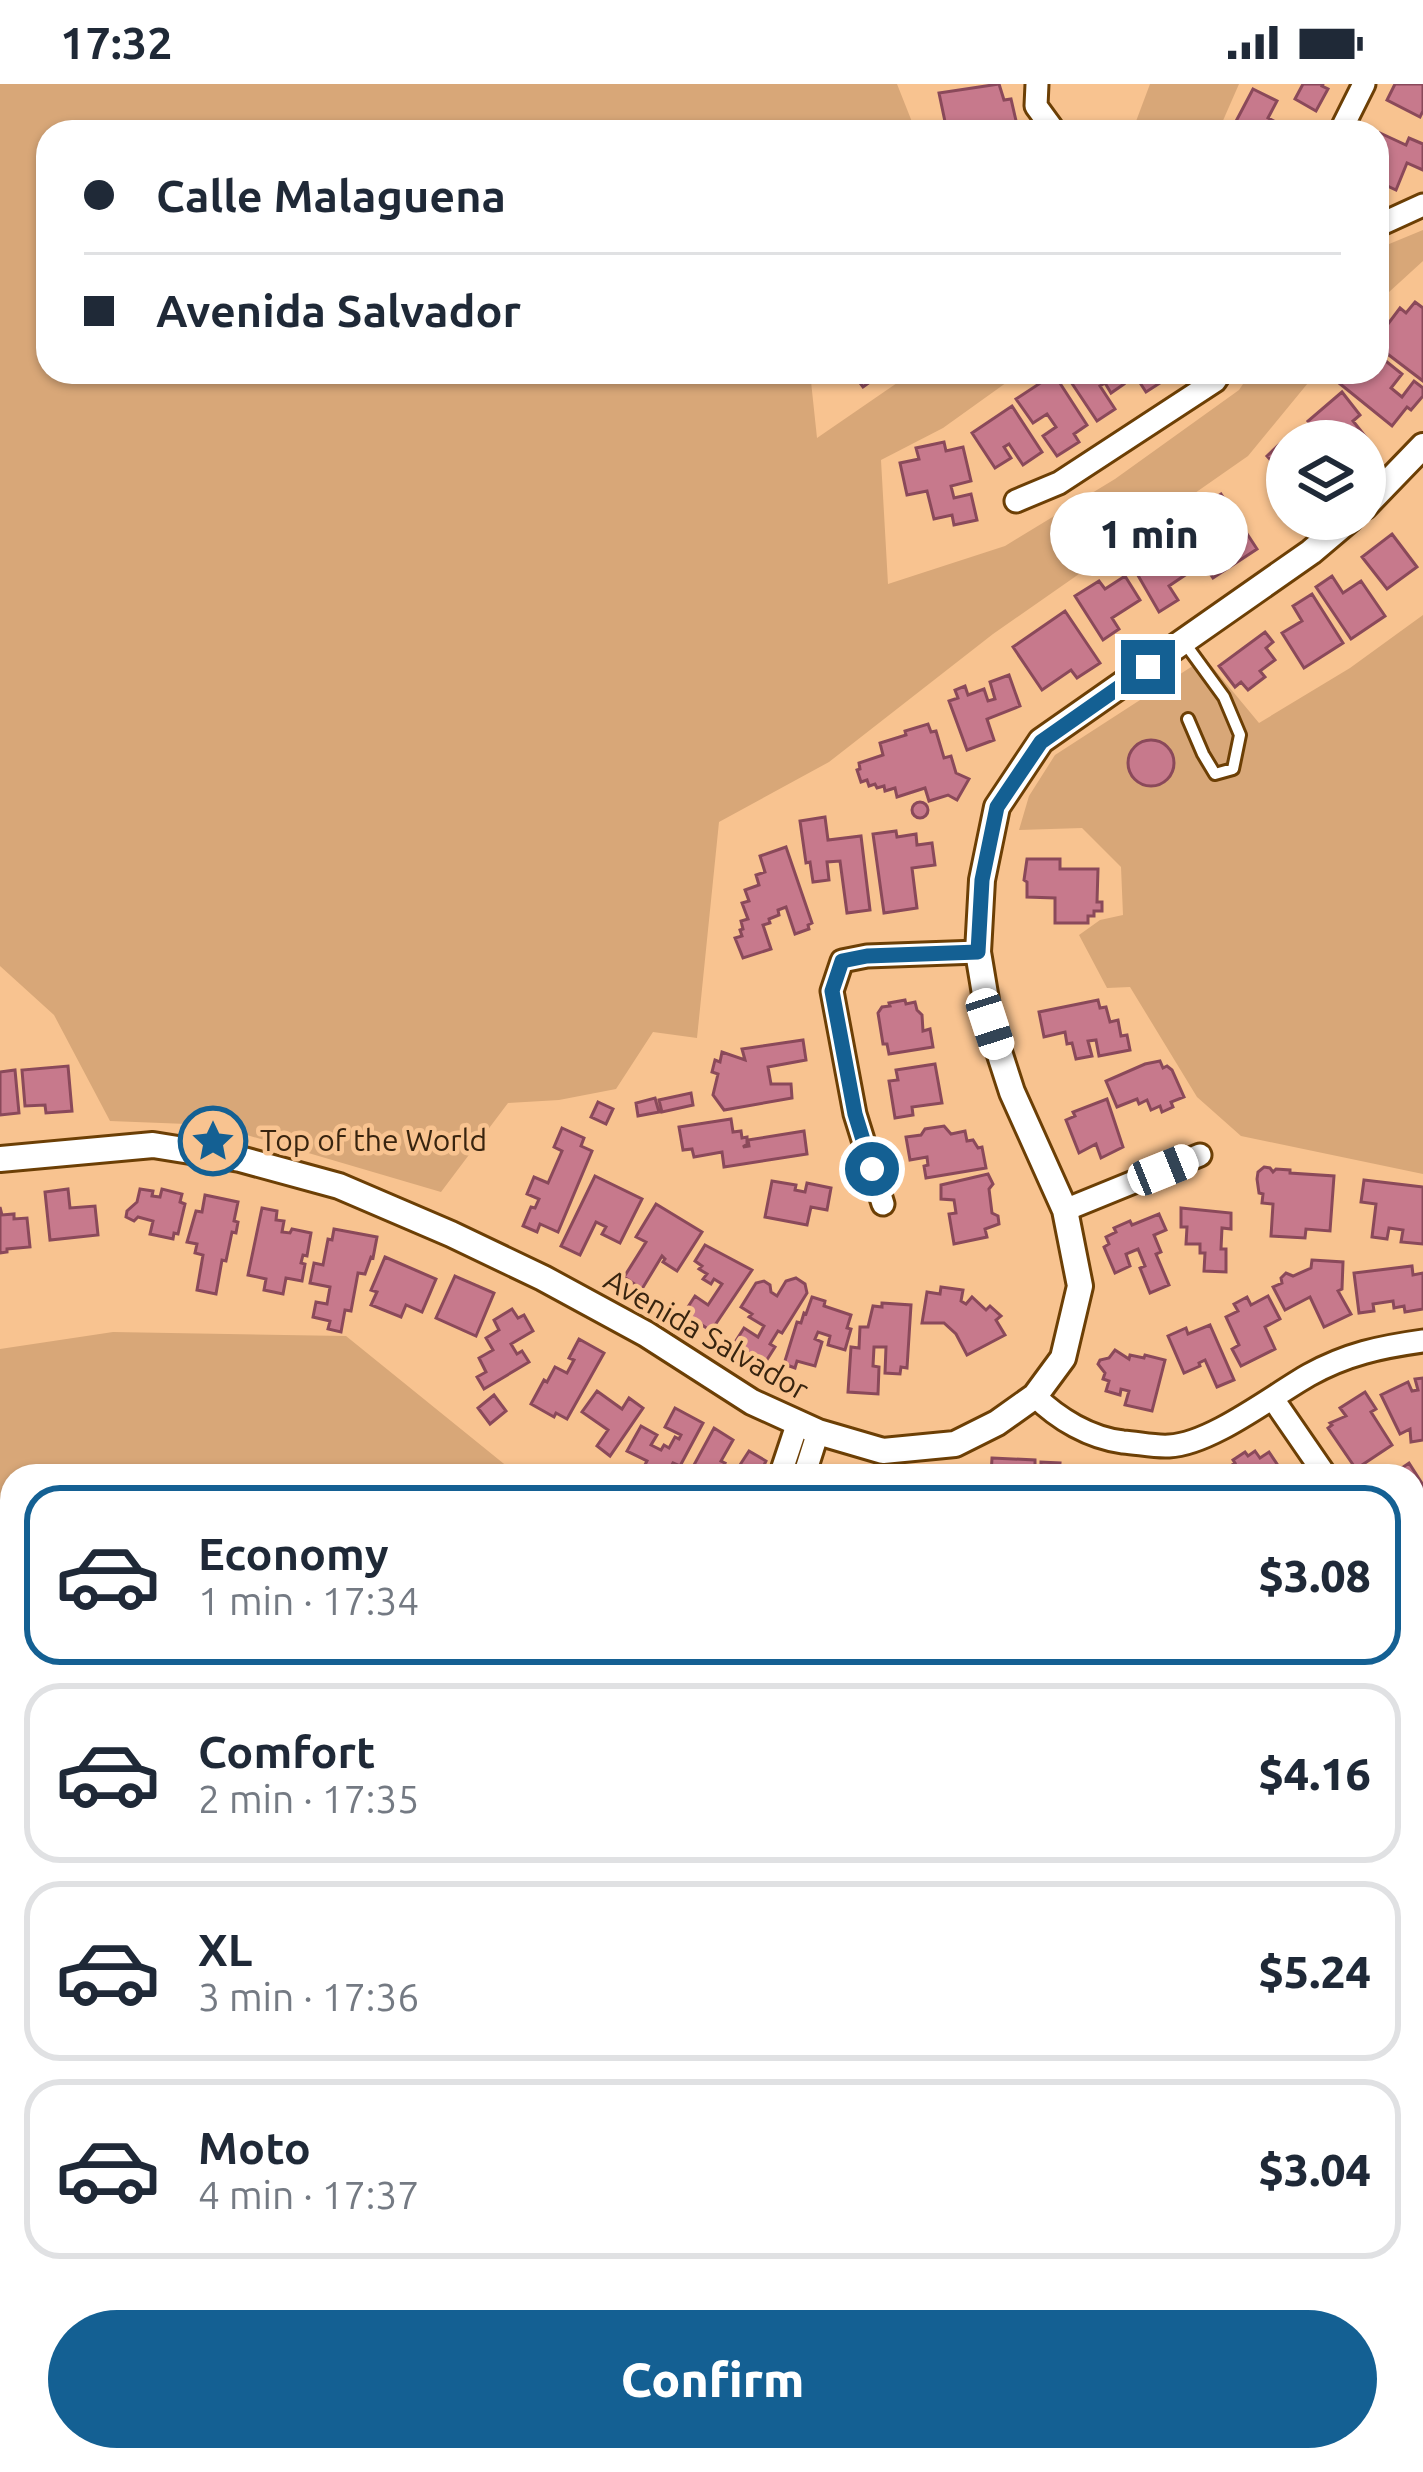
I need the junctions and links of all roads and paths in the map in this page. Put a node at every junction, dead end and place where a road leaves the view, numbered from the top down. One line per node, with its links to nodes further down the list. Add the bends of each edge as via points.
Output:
1 (1037, 84): 3 (street, via 1036,106)
2 (1364, 84): 4 (street)
3 (1046, 120)
4 (1346, 120)
5 (1423, 205): 6 (street)
6 (1389, 221)
7 (1210, 384): 10 (street, via 1059,483)
8 (1423, 446): 9 (street)
9 (1386, 484)
10 (1016, 501)
11 (1325, 540): 12 (street, Avenida Salvador)
12 (1184, 642): 13 (lane, via 1240,735 1232,769 1216,774); 14 (street, Avenida Salvador, via 1041,742 997,807)
13 (1188, 719)
14 (978, 952): 17 (street, via 842,961 832,991 855,1114); 18 (street, Avenida Salvador, via 1012,1092)
15 (1200, 1155): 18 (street)
16 (0, 1159): 22 (street, Avenida Salvador, via 153,1145 339,1186 543,1278)
17 (883, 1204)
18 (1065, 1210): 20 (street, Avenida Salvador, via 1080,1286 1063,1358)
19 (1423, 1342): 21 (street, via 1371,1348)
20 (1035, 1396): 21 (street, via 1105,1440 1171,1447); 22 (street, Avenida Salvador, via 955,1444 884,1451)
21 (1273, 1399): 25 (street)
22 (808, 1427): 23 (street); 24 (street)
23 (787, 1464)
24 (805, 1464)
25 (1318, 1464)

